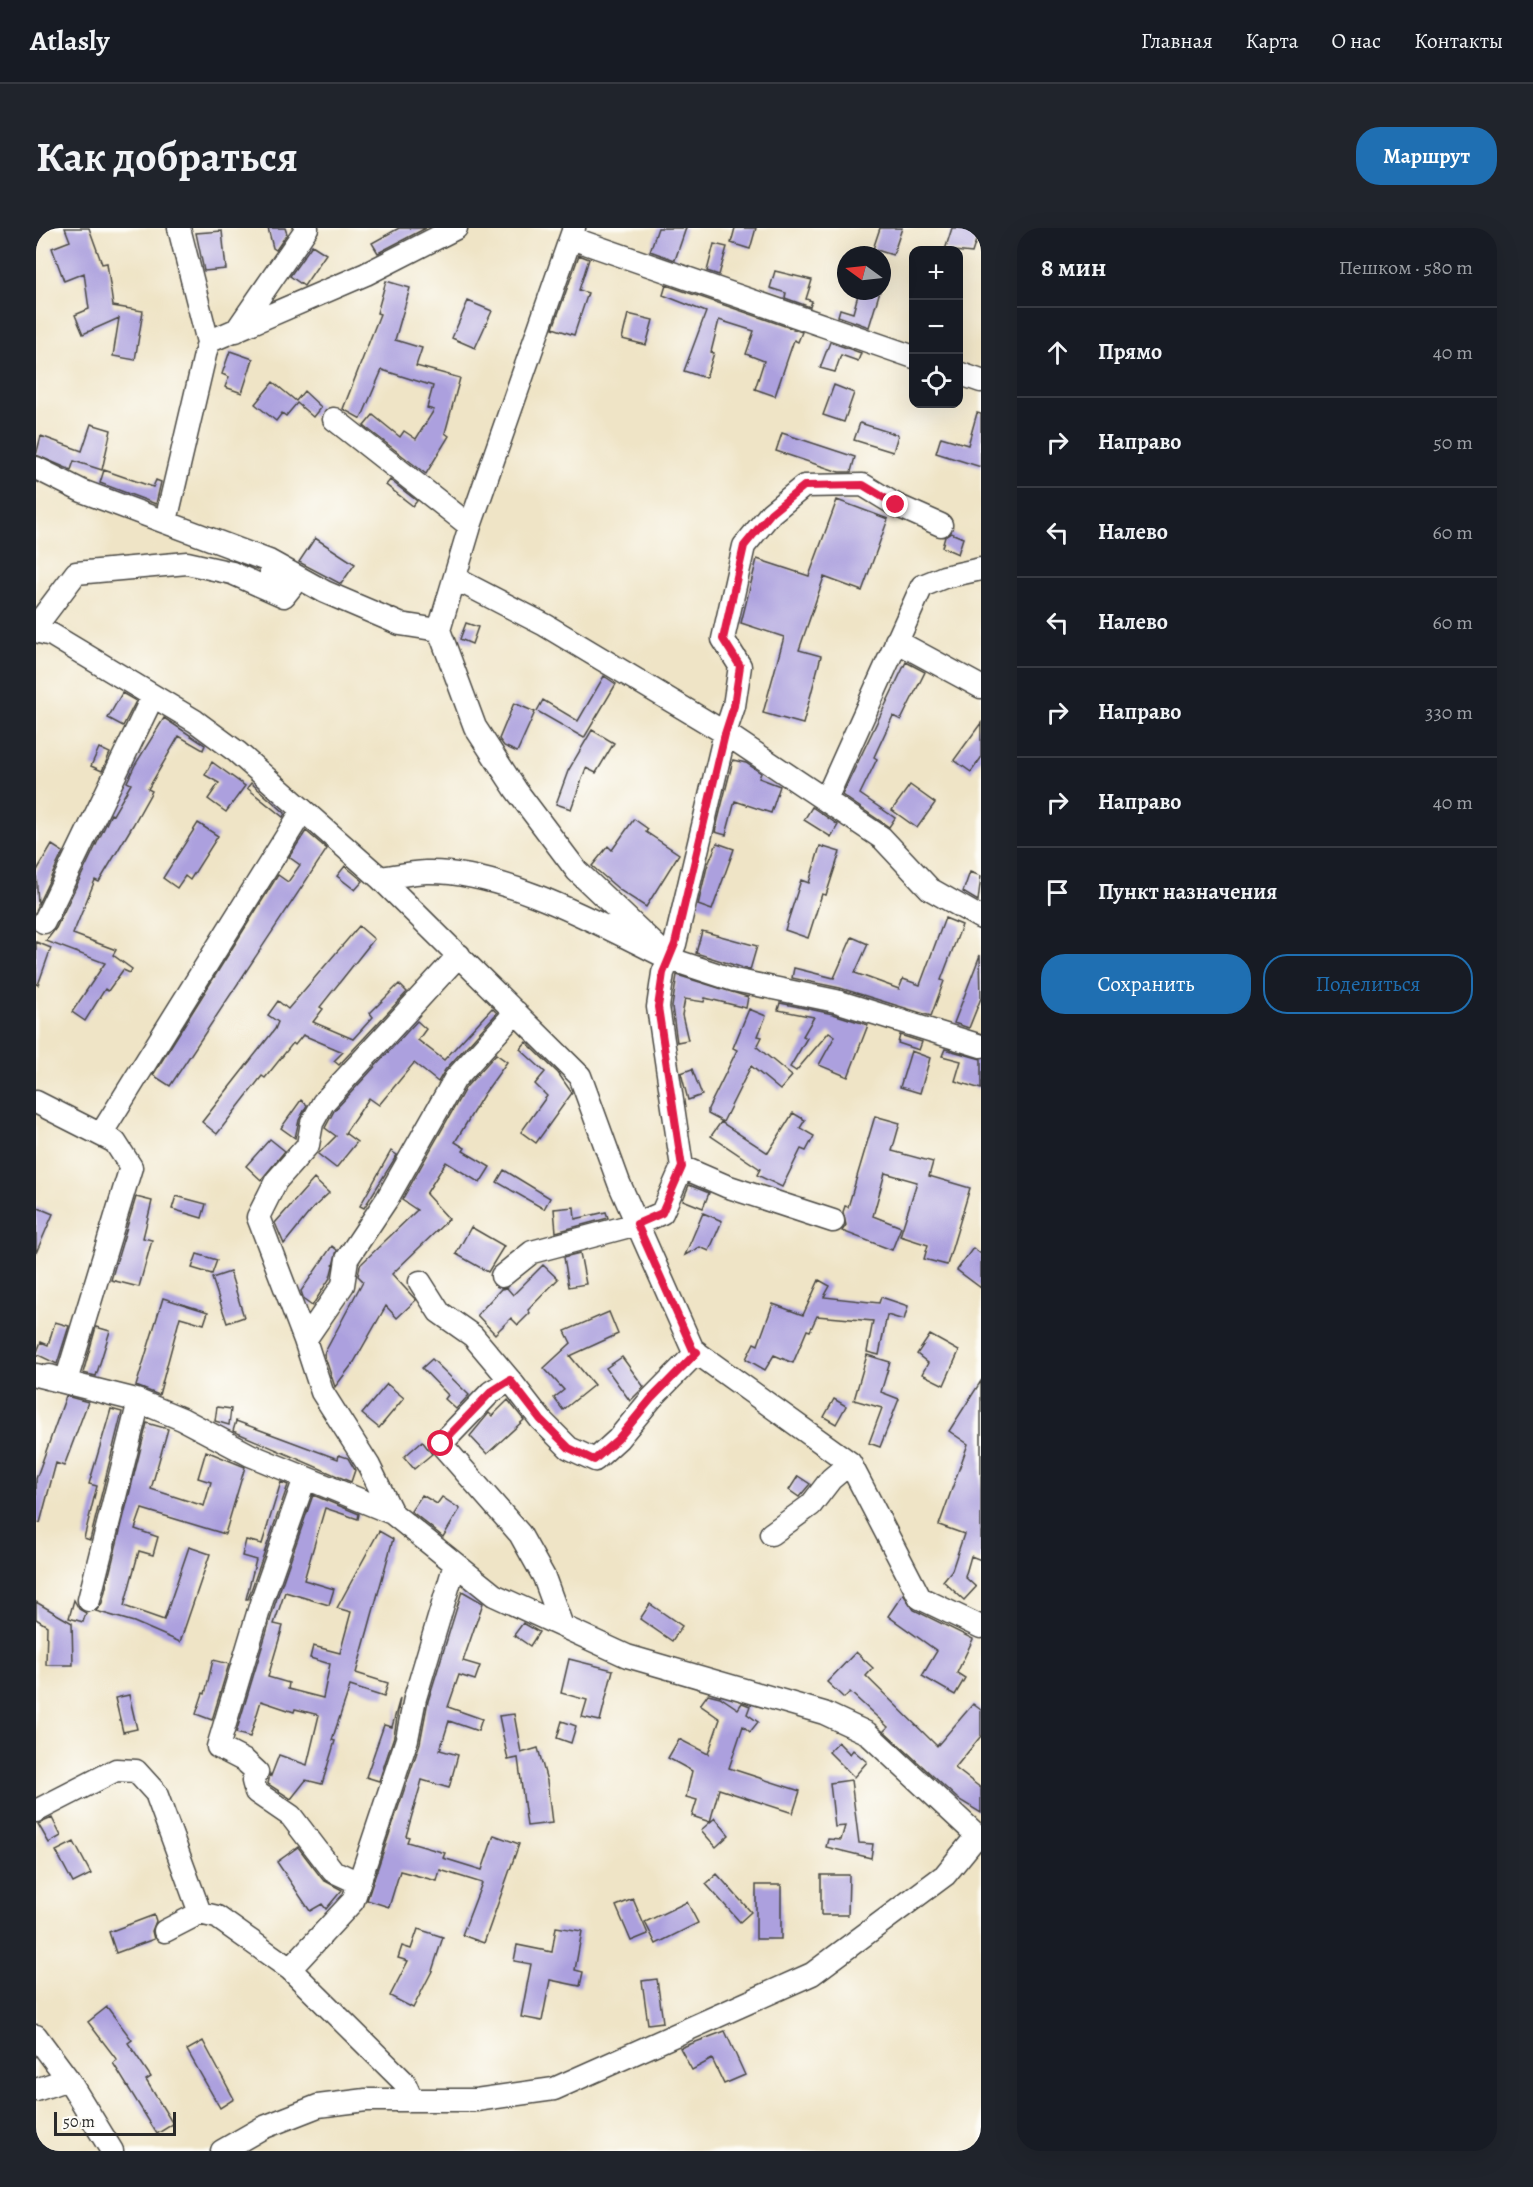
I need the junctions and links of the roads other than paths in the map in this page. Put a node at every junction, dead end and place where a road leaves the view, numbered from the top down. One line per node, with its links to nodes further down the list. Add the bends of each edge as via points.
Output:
1 (179, 228): 6 (street)
2 (307, 228): 5 (street)
3 (456, 228): 5 (street, via 366,274)
4 (573, 233): 7 (street); 14 (street)
5 (236, 332): 6 (street)
6 (208, 342): 12 (street)
7 (909, 355)
8 (963, 375): 9 (street)
9 (981, 381)
10 (334, 419): 14 (street)
11 (36, 468): 12 (street, via 82,491)
12 (166, 521): 15 (street)
13 (941, 525): 24 (street, via 863,485 804,486 771,513 744,546 730,597 723,639 740,666)
14 (470, 526): 17 (street)
15 (237, 550): 18 (street, via 292,586 284,596 232,573 187,563 76,573); 19 (street, via 269,561 325,592 400,624)
16 (981, 569): 21 (street, via 922,586)
17 (456, 579): 19 (street); 24 (street, via 545,625)
18 (36, 626)
19 (439, 630): 31 (street, via 475,727 516,790 577,871)
20 (36, 631): 23 (street, via 52,635)
21 (896, 641): 22 (street); 25 (street)
22 (981, 687)
23 (152, 698): 26 (street, via 195,721 237,752); 29 (street)
24 (725, 734): 25 (street); 31 (street)
25 (826, 799): 28 (street, via 882,838 930,889)
26 (303, 810): 27 (street); 35 (street)
27 (380, 878): 30 (street); 31 (street, via 427,872 469,877 532,894)
28 (981, 918)
29 (44, 922)
30 (459, 955): 32 (street); 41 (street, via 323,1103 312,1123 308,1145 276,1181 258,1217)
31 (670, 959): 33 (street, via 734,980 836,1001); 36 (street, via 663,973 658,1007)
32 (516, 1012): 38 (street, via 580,1076); 41 (street, via 455,1079 387,1199 347,1259 343,1286)
33 (981, 1046)
34 (36, 1102): 35 (street)
35 (101, 1134): 43 (street, via 116,1142 131,1167 66,1381)
36 (682, 1167): 37 (street); 38 (street, via 662,1213)
37 (833, 1221)
38 (637, 1224): 39 (street, via 532,1252); 42 (street)
39 (502, 1276)
40 (420, 1282): 45 (street, via 439,1312 473,1336)
41 (305, 1340): 49 (street, via 322,1392 369,1466)
42 (697, 1352): 45 (street, via 594,1460 569,1448); 47 (street)
43 (36, 1368)
44 (36, 1375): 46 (street)
45 (510, 1380): 53 (street, via 491,1392 441,1444 520,1534 544,1576)
46 (139, 1401): 48 (street); 52 (street)
47 (850, 1463): 50 (street, via 831,1479 811,1505); 54 (street, via 920,1598)
48 (305, 1478): 49 (street); 57 (street, via 262,1600 218,1747 257,1772 253,1781 256,1792 291,1816 333,1872)
49 (392, 1514): 51 (street)
50 (771, 1534)
51 (455, 1564): 53 (street, via 494,1595); 57 (street, via 415,1698 407,1739)
52 (89, 1600)
53 (562, 1626): 56 (street, via 627,1656 824,1713 867,1733)
54 (981, 1627)
55 (36, 1811): 58 (street, via 116,1770 136,1771 156,1794)
56 (979, 1838): 64 (street, via 945,1875 812,1974 554,2089 476,2100)
57 (358, 1883): 60 (street, via 353,1900)
58 (200, 1913): 59 (street); 60 (street, via 217,1917)
59 (165, 1931)
60 (291, 1969): 64 (street, via 397,2074)
61 (36, 2036): 62 (street)
62 (68, 2079): 63 (street); 65 (street)
63 (36, 2090)
64 (412, 2100): 66 (street, via 318,2106 262,2128)
65 (112, 2151)
66 (222, 2151)

